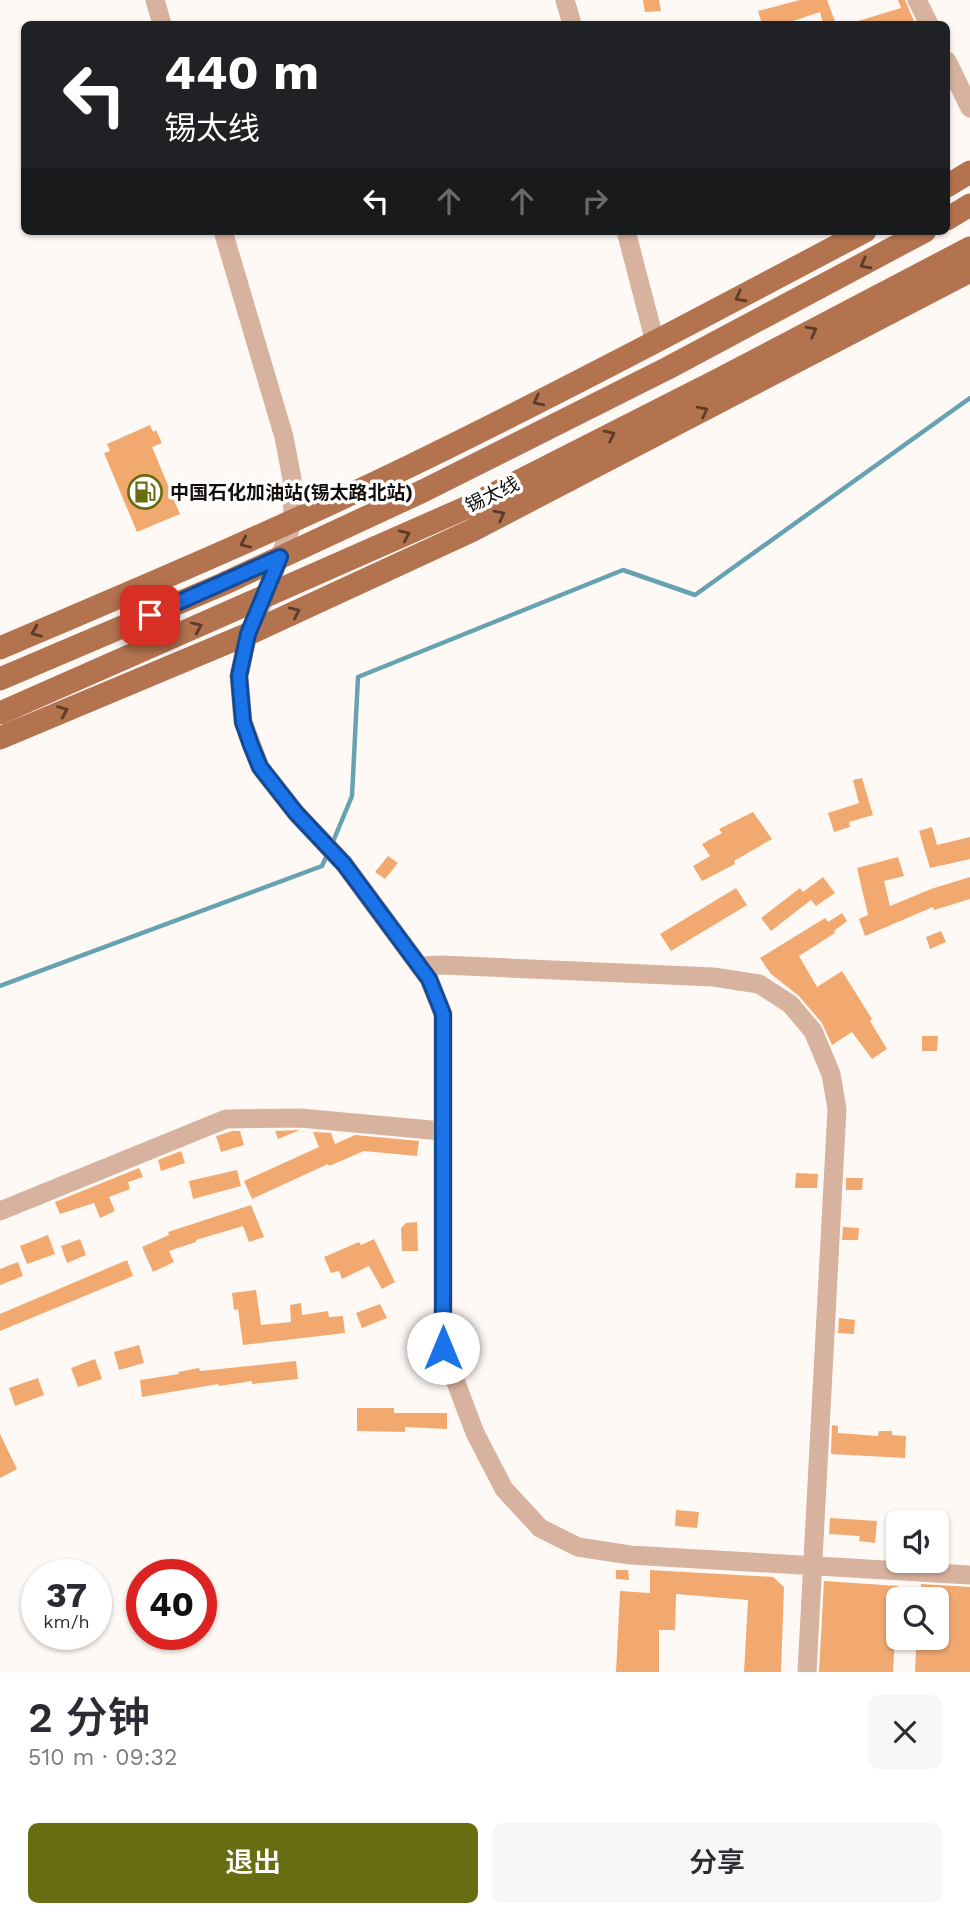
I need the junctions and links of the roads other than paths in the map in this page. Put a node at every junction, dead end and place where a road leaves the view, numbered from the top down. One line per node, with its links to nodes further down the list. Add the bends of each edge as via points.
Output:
1 (155, 0): 4 (street)
2 (565, 0): 5 (street)
3 (917, 0): 6 (street)
4 (161, 21)
5 (571, 21)
6 (928, 21)
7 (950, 67): 8 (street)
8 (970, 108)
9 (970, 172): 10 (main road)
10 (950, 184)
11 (970, 205): 12 (main road)
12 (950, 217)
13 (224, 235): 20 (street, via 284,438 292,478)
14 (627, 235): 19 (street)
15 (857, 235): 19 (main road, one-way to 19)
16 (917, 235): 21 (main road, 锡太线, one-way to 21, via 668,368)
17 (970, 248): 22 (main road, 锡太线, one-way to 17, via 472,505)
18 (970, 271): 23 (main road, one-way to 18, via 471,531)
19 (654, 342): 20 (main road, one-way to 20)
20 (293, 521): 21 (street); 24 (main road, one-way to 24)
21 (280, 557): 22 (street); 25 (main road, 锡太线)
22 (265, 598): 23 (street); 26 (main road, 锡太线, one-way to 22)
23 (248, 634): 27 (main road, one-way to 23); 28 (street, via 239,676 243,722 260,767 344,864)
24 (0, 648)
25 (0, 678)
26 (0, 713)
27 (0, 738)
28 (419, 966): 29 (street, via 443,1014); 31 (street, via 724,979 759,985 790,1004 813,1031 831,1074 837,1109)
29 (442, 1131): 30 (street, via 300,1118 226,1119); 31 (street, via 443,1348 475,1433 503,1489 540,1528 578,1547 630,1555)
30 (0, 1211)
31 (812, 1566): 32 (street); 33 (street)
32 (970, 1575)
33 (807, 1672)

